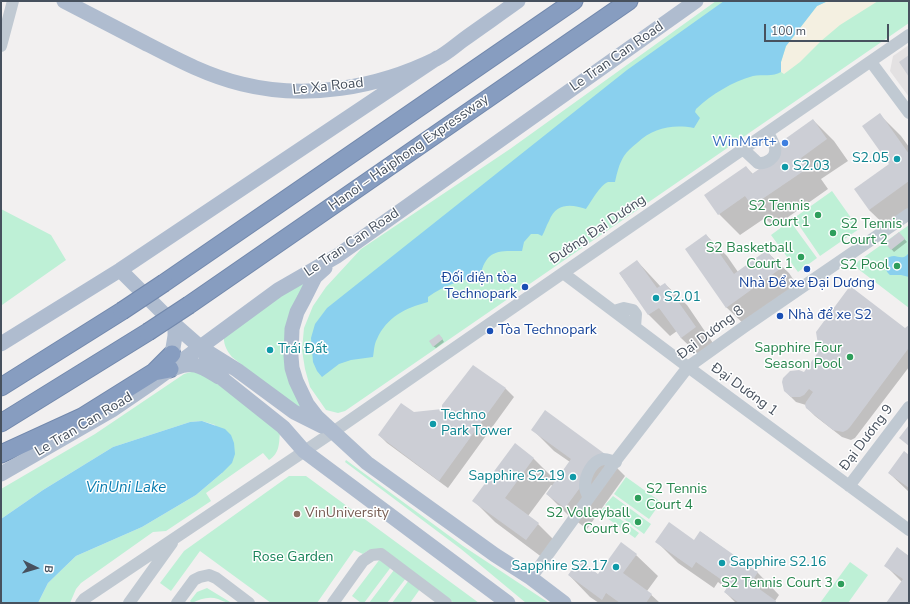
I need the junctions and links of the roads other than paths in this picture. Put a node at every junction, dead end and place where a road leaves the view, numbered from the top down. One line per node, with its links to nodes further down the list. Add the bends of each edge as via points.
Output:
1 (12, 1): 9 (street)
2 (64, 1): 10 (main road, Le Xa Road, via 198,69 239,84 269,90 295,92 348,88 385,78)
3 (518, 1): 7 (main road, Le Xa Road)
4 (574, 1): 25 (highway, bridge, via 164,283)
5 (629, 1): 27 (highway, Hanoi – Haiphong Expressway, bridge, via 189,305)
6 (696, 1): 16 (main road, Le Tran Can Road)
7 (503, 6): 10 (main road, Le Xa Road)
8 (909, 35): 11 (street, Đường Đại Dương)
9 (1, 46)
10 (437, 58): 17 (main road)
11 (871, 62): 12 (street); 13 (street, Đường Đại Dương)
12 (909, 113)
13 (768, 132): 14 (street, Đường Đại Dương); 14 (street, via 775,153 766,163 758,163)
14 (743, 149): 18 (street, Đường Đại Dương)
15 (909, 214): 23 (street, Đại Dương 8)
16 (337, 256): 21 (main road, Le Tran Can Road, via 278,290); 28 (main road, via 315,277 297,312 291,341 292,368 296,381 317,417)
17 (120, 270): 19 (main road); 20 (main road)
18 (563, 273): 23 (street, Đại Dương 1); 28 (street, Đường Đại Dương)
19 (175, 325): 21 (main road); 22 (main road, via 175,336)
20 (1, 344)
21 (200, 347): 22 (main road, Le Tran Can Road); 24 (main road); 28 (main road, via 237,370 294,412)
22 (165, 365): 24 (main road, via 200,366); 30 (highway, via 82,417); 32 (main road, Le Tran Can Road, via 112,410)
23 (688, 367): 31 (street, Đại Dương 8); 33 (street, Đại Dương 1)
24 (224, 380): 29 (main road, via 283,427)
25 (1, 387)
26 (909, 407): 33 (street, Đại Dương 9)
27 (1, 423)
28 (334, 432): 29 (street, Đường Đại Dương); 37 (main road, via 367,463 495,556)
29 (304, 451): 36 (street, Đường Đại Dương); 44 (main road)
30 (1, 454)
31 (616, 462): 34 (street, Đại Dương 8); 34 (street, via 602,460 591,467 585,486)
32 (1, 474)
33 (850, 486): 35 (street, Đại Dương 1)
34 (589, 497): 37 (street, Đại Dương 8)
35 (909, 530)
36 (178, 536): 38 (street); 39 (street, Đường Đại Dương)
37 (531, 578): 45 (main road)
38 (135, 601)
39 (81, 603)
40 (177, 603): 41 (street, via 194,580 209,575)
41 (249, 603)
42 (333, 603): 43 (street, via 363,561 372,555 381,554)
43 (446, 603)
44 (508, 603)
45 (564, 603)

